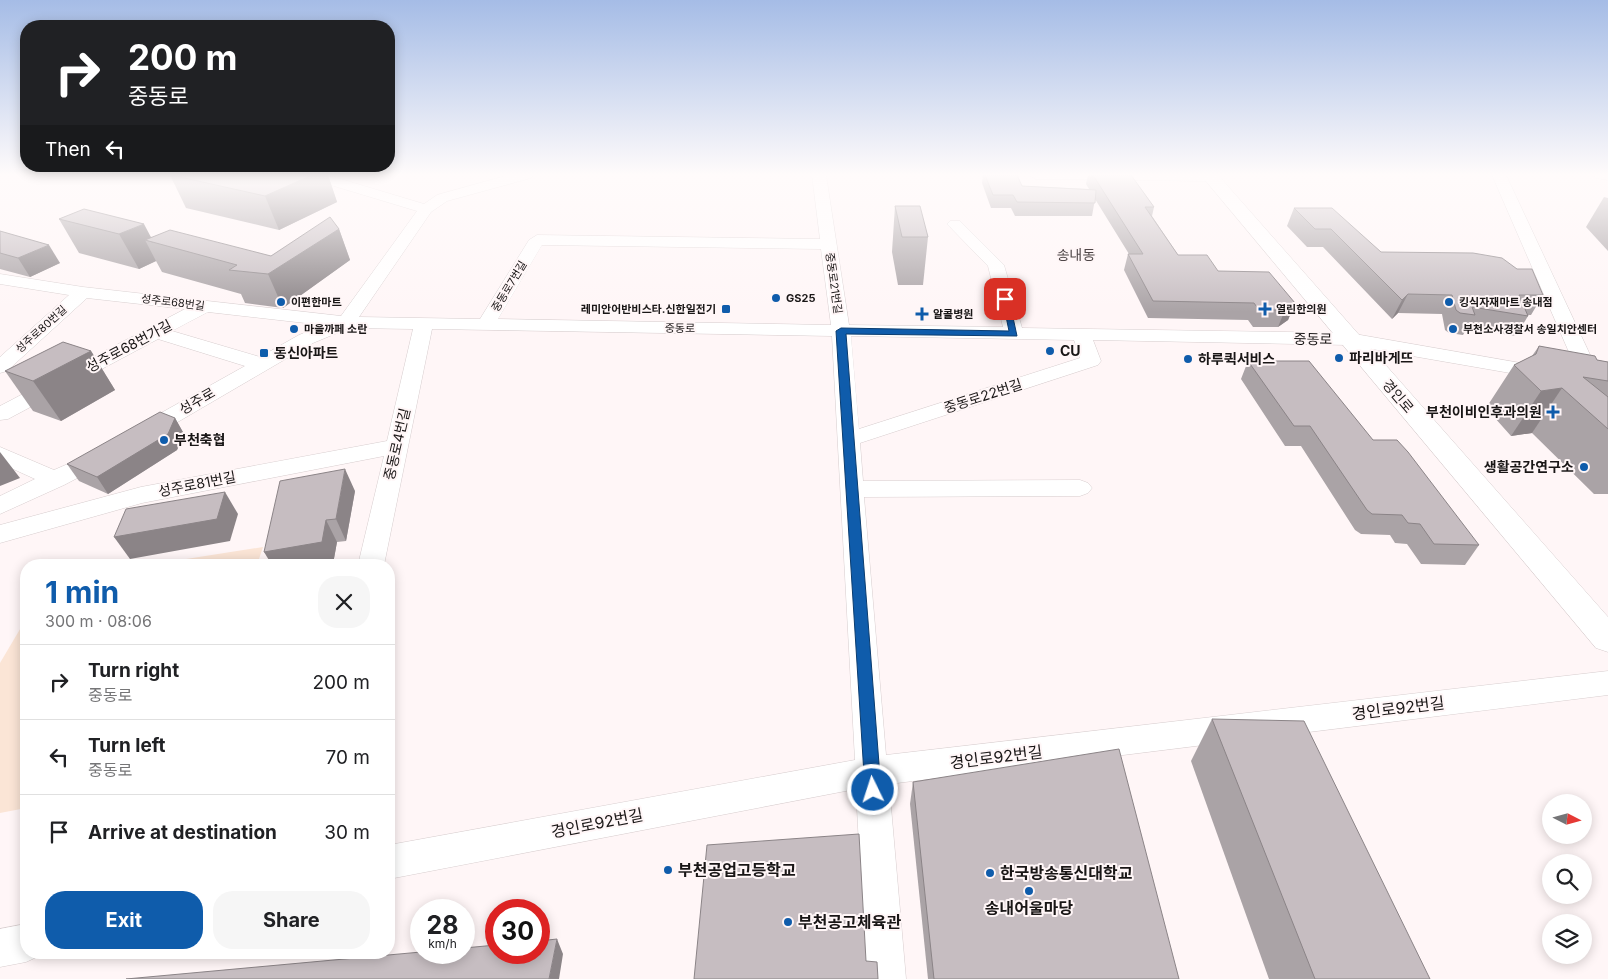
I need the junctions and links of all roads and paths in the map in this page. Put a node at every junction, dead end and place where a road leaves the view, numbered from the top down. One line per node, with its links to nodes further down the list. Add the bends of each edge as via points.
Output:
1 (418, 221): 10 (street)
2 (826, 221): 6 (street, 중동로21번길)
3 (1248, 221): 17 (main road, 경인로)
4 (1522, 221): 20 (street)
5 (955, 224): 15 (street, via 996,265)
6 (829, 244): 12 (street, 중동로7번길, via 537,240); 13 (street, 중동로21번길)
7 (0, 279): 8 (street, 성주로68번길)
8 (83, 292): 9 (street, 성주로68번길); 19 (street, 성주로80번길)
9 (205, 306): 10 (street, 성주로68번길); 14 (street, 성주로68번가길)
10 (346, 322): 11 (street, 중동로); 18 (street, 성주로, via 306,339)
11 (424, 323): 12 (street, 중동로); 23 (street, 중동로4번길)
12 (486, 324): 13 (street, 중동로)
13 (841, 331): 15 (street, 중동로); 22 (street)
14 (156, 332): 18 (street); 21 (street, 성주로68번가길)
15 (1014, 334): 16 (street, 중동로)
16 (1082, 335): 17 (street, 중동로); 22 (street, 중동로22번길, via 1091,361)
17 (1349, 339): 20 (street, 중동로); 31 (main road, 경인로)
18 (262, 364): 25 (street, 성주로)
19 (0, 367)
20 (1600, 383)
21 (0, 414)
22 (849, 440): 27 (street)
23 (397, 446): 29 (street, 성주로81번길, via 141,495); 30 (street, 중동로4번길)
24 (0, 454): 25 (street)
25 (56, 480): 28 (street, 성주로)
26 (1080, 488): 27 (street)
27 (852, 489): 33 (street)
28 (0, 506)
29 (0, 534)
30 (372, 559)
31 (1608, 638)
32 (1608, 683): 33 (street, 경인로92번길)
33 (872, 771): 34 (street, 경인로92번길); 37 (street)
34 (395, 861)
35 (20, 944): 36 (street)
36 (0, 948)
37 (886, 979)

